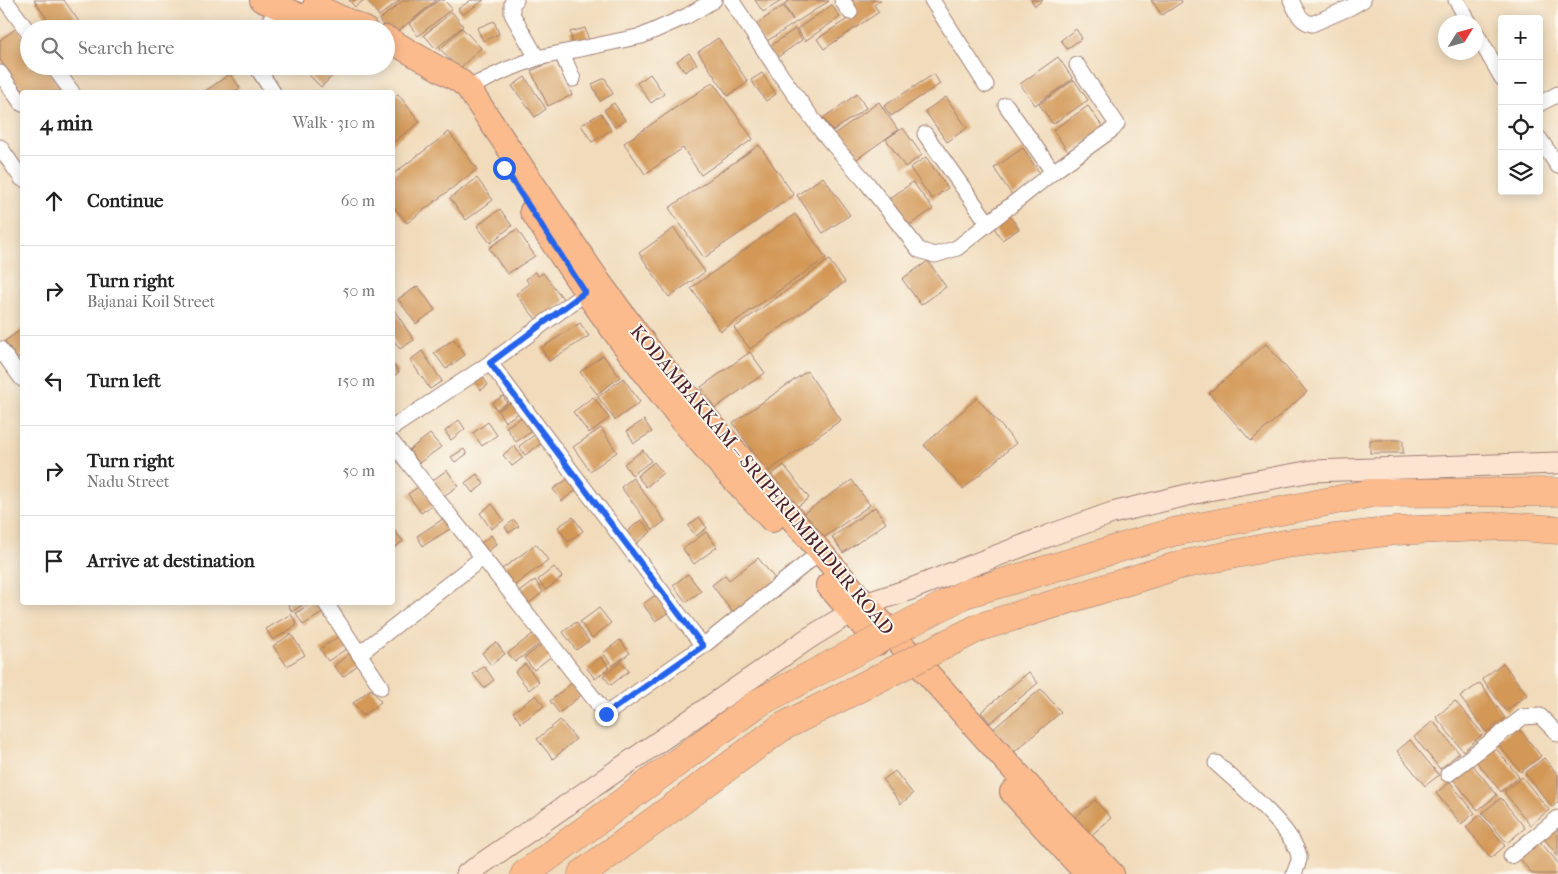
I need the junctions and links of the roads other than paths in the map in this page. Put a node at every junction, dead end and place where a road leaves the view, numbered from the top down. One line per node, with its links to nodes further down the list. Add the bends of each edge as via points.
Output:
1 (5, 0): 14 (street)
2 (714, 0): 17 (street, via 642,36)
3 (731, 0): 40 (street, via 823,134 867,183 919,250 935,255 957,248)
4 (1291, 0): 5 (street, via 1300,17 1312,24)
5 (1363, 0)
6 (1456, 0): 10 (street)
7 (512, 1): 18 (street, via 512,14)
8 (280, 3): 11 (street); 12 (main road); 13 (main road)
9 (939, 3): 26 (street)
10 (1465, 15)
11 (269, 20)
12 (313, 20)
13 (336, 20)
14 (20, 21)
15 (395, 43): 27 (main road, KODAMBAKKAM – SRIPERUMBUDUR ROAD)
16 (1483, 45): 21 (street)
17 (562, 53): 18 (street); 25 (street)
18 (537, 58): 27 (street)
19 (395, 59): 41 (main road, KODAMBAKKAM – SRIPERUMBUDUR ROAD, via 452,93)
20 (1077, 66): 38 (street, via 1117,124)
21 (1498, 71)
22 (0, 73): 31 (street)
23 (60, 75): 28 (street)
24 (262, 75): 29 (street)
25 (573, 79)
26 (986, 85)
27 (468, 88): 41 (main road, KODAMBAKKAM – SRIPERUMBUDUR ROAD)
28 (71, 90)
29 (271, 90)
30 (1558, 94): 32 (street)
31 (20, 101)
32 (1543, 102)
33 (1006, 105): 38 (street)
34 (925, 134): 40 (street)
35 (1543, 144): 37 (street)
36 (0, 147): 39 (street)
37 (1558, 166)
38 (1053, 172): 40 (street)
39 (20, 176)
40 (988, 223)
41 (592, 287): 43 (street); 51 (main road, KODAMBAKKAM – SRIPERUMBUDUR ROAD, via 698,439); 53 (main road, KODAMBAKKAM – SRIPERUMBUDUR ROAD, via 655,358)
42 (0, 350): 44 (street)
43 (490, 363): 45 (street); 54 (street)
44 (20, 376)
45 (395, 426)
46 (395, 446): 50 (street)
47 (1558, 463): 53 (street, via 1312,471 1208,490 1112,513)
48 (1558, 492): 63 (highway, bridge, via 1372,493 1172,532 965,594 758,703)
49 (1558, 530): 64 (highway, bridge, via 1504,526 1395,531 1285,544 1180,565 980,627 782,727)
50 (482, 558): 54 (street, via 606,714); 55 (street)
51 (809, 561): 53 (main road, KODAMBAKKAM – SRIPERUMBUDUR ROAD); 54 (street)
52 (328, 605): 55 (street)
53 (858, 608): 62 (street, via 792,649); 65 (main road, KODAMBAKKAM – SRIPERUMBUDUR ROAD); 66 (main road, KODAMBAKKAM – SRIPERUMBUDUR ROAD)
54 (703, 646)
55 (359, 654): 56 (street)
56 (381, 687)
57 (1558, 734): 59 (street, via 1540,716 1523,717)
58 (1216, 763): 67 (street, via 1282,827 1294,843 1300,858)
59 (1448, 774)
60 (1558, 818): 61 (street)
61 (1511, 856)
62 (467, 874)
63 (525, 874)
64 (582, 874)
65 (1087, 874)
66 (1112, 874)
67 (1294, 874)

